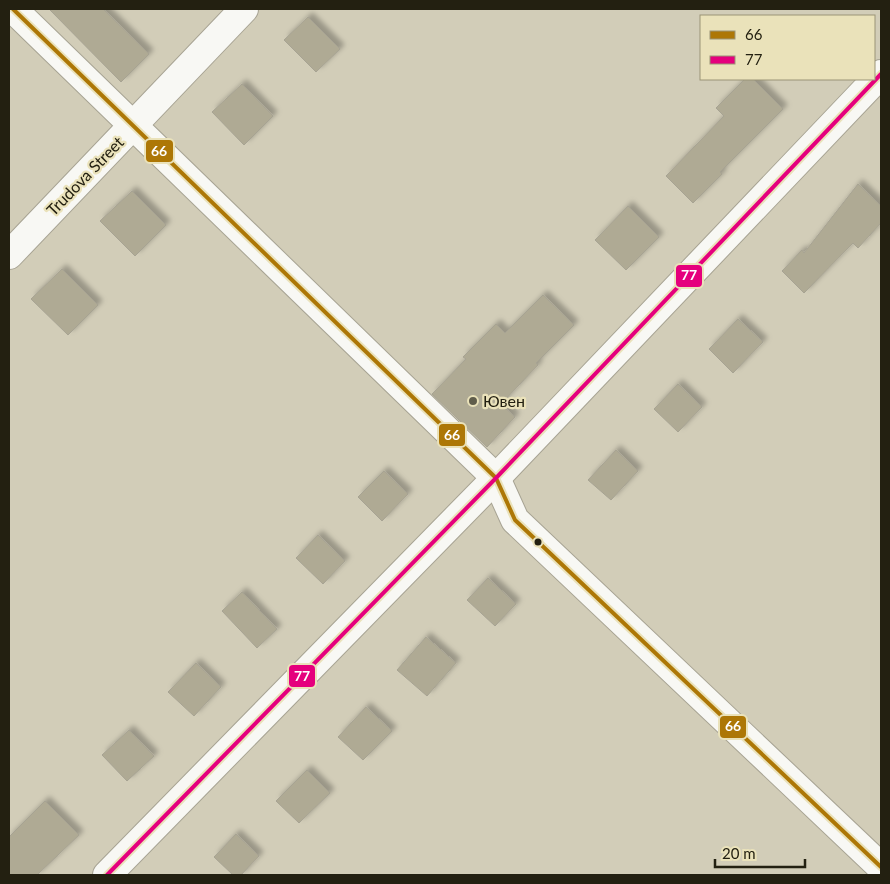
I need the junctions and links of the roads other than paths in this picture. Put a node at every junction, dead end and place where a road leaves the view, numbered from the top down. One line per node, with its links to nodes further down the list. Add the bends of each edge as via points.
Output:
1 (12, 9): 4 (street)
2 (244, 9): 4 (street, Trudova Street)
3 (881, 74): 6 (street)
4 (133, 126): 5 (street, Trudova Street); 6 (street)
5 (9, 255)
6 (496, 478): 7 (street, via 515,520); 8 (street)
7 (881, 867)
8 (107, 875)

